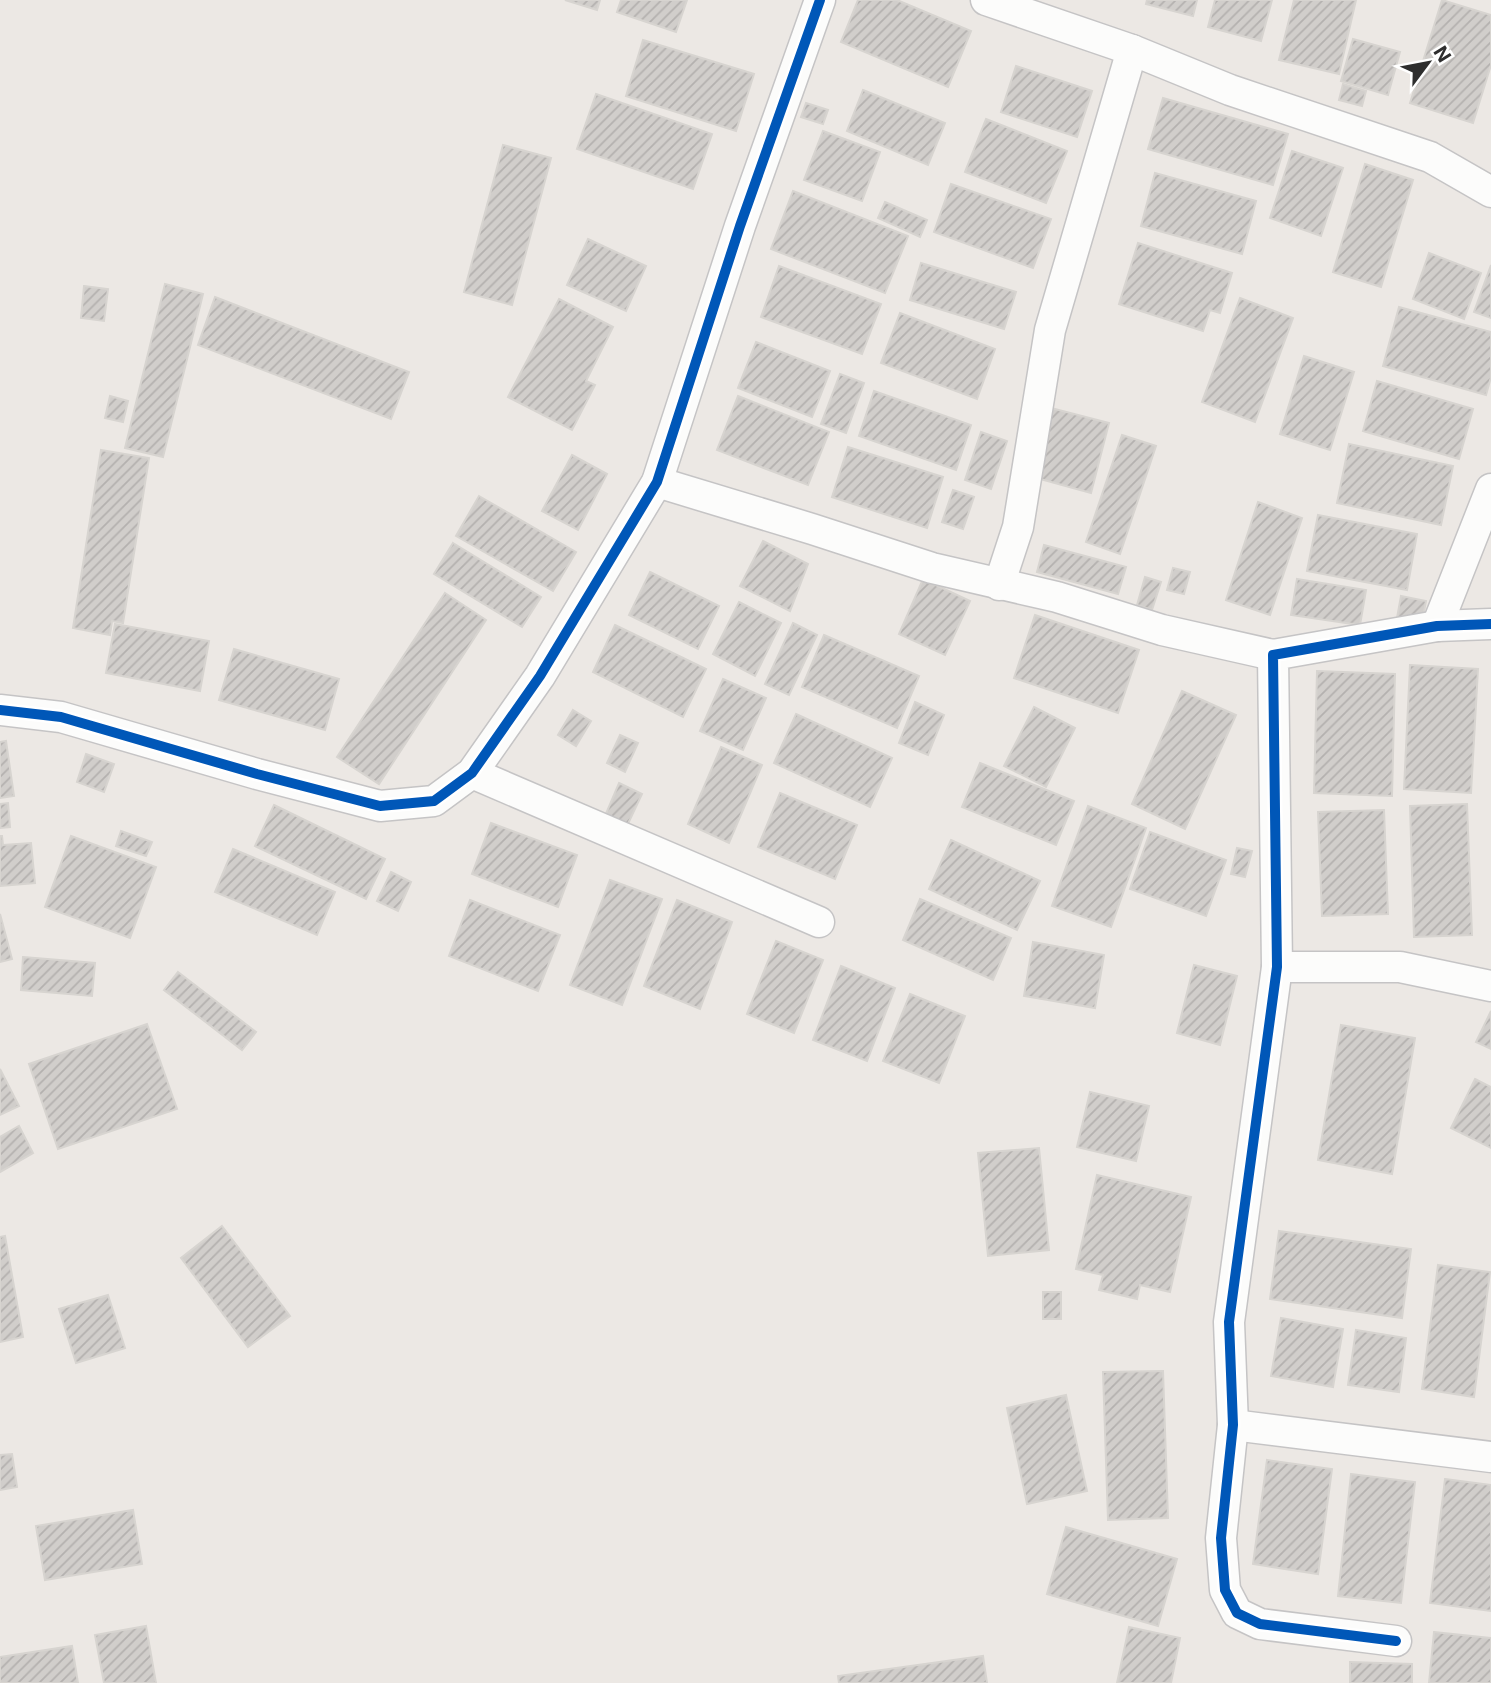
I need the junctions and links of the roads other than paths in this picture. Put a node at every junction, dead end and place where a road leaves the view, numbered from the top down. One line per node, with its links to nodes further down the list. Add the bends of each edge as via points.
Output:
1 (820, 0): 5 (street)
2 (986, 0): 3 (street)
3 (1132, 50): 4 (street, via 1230,90 1430,157); 7 (street, via 1050,330 1018,527)
4 (1491, 192)
5 (657, 482): 7 (street); 12 (street, via 540,676)
6 (1491, 489): 9 (street)
7 (999, 585): 10 (street)
8 (1491, 624): 9 (street)
9 (1437, 626): 10 (street)
10 (1273, 655): 14 (street)
11 (0, 710): 12 (street, via 61,717 380,806 434,802)
12 (472, 773): 13 (street)
13 (820, 922)
14 (1277, 967): 15 (street, via 1400,967); 16 (street, via 1229,1322)
15 (1491, 986)
16 (1233, 1425): 17 (street); 18 (street, via 1221,1538 1225,1590 1237,1613 1260,1624)
17 (1491, 1457)
18 (1396, 1641)

